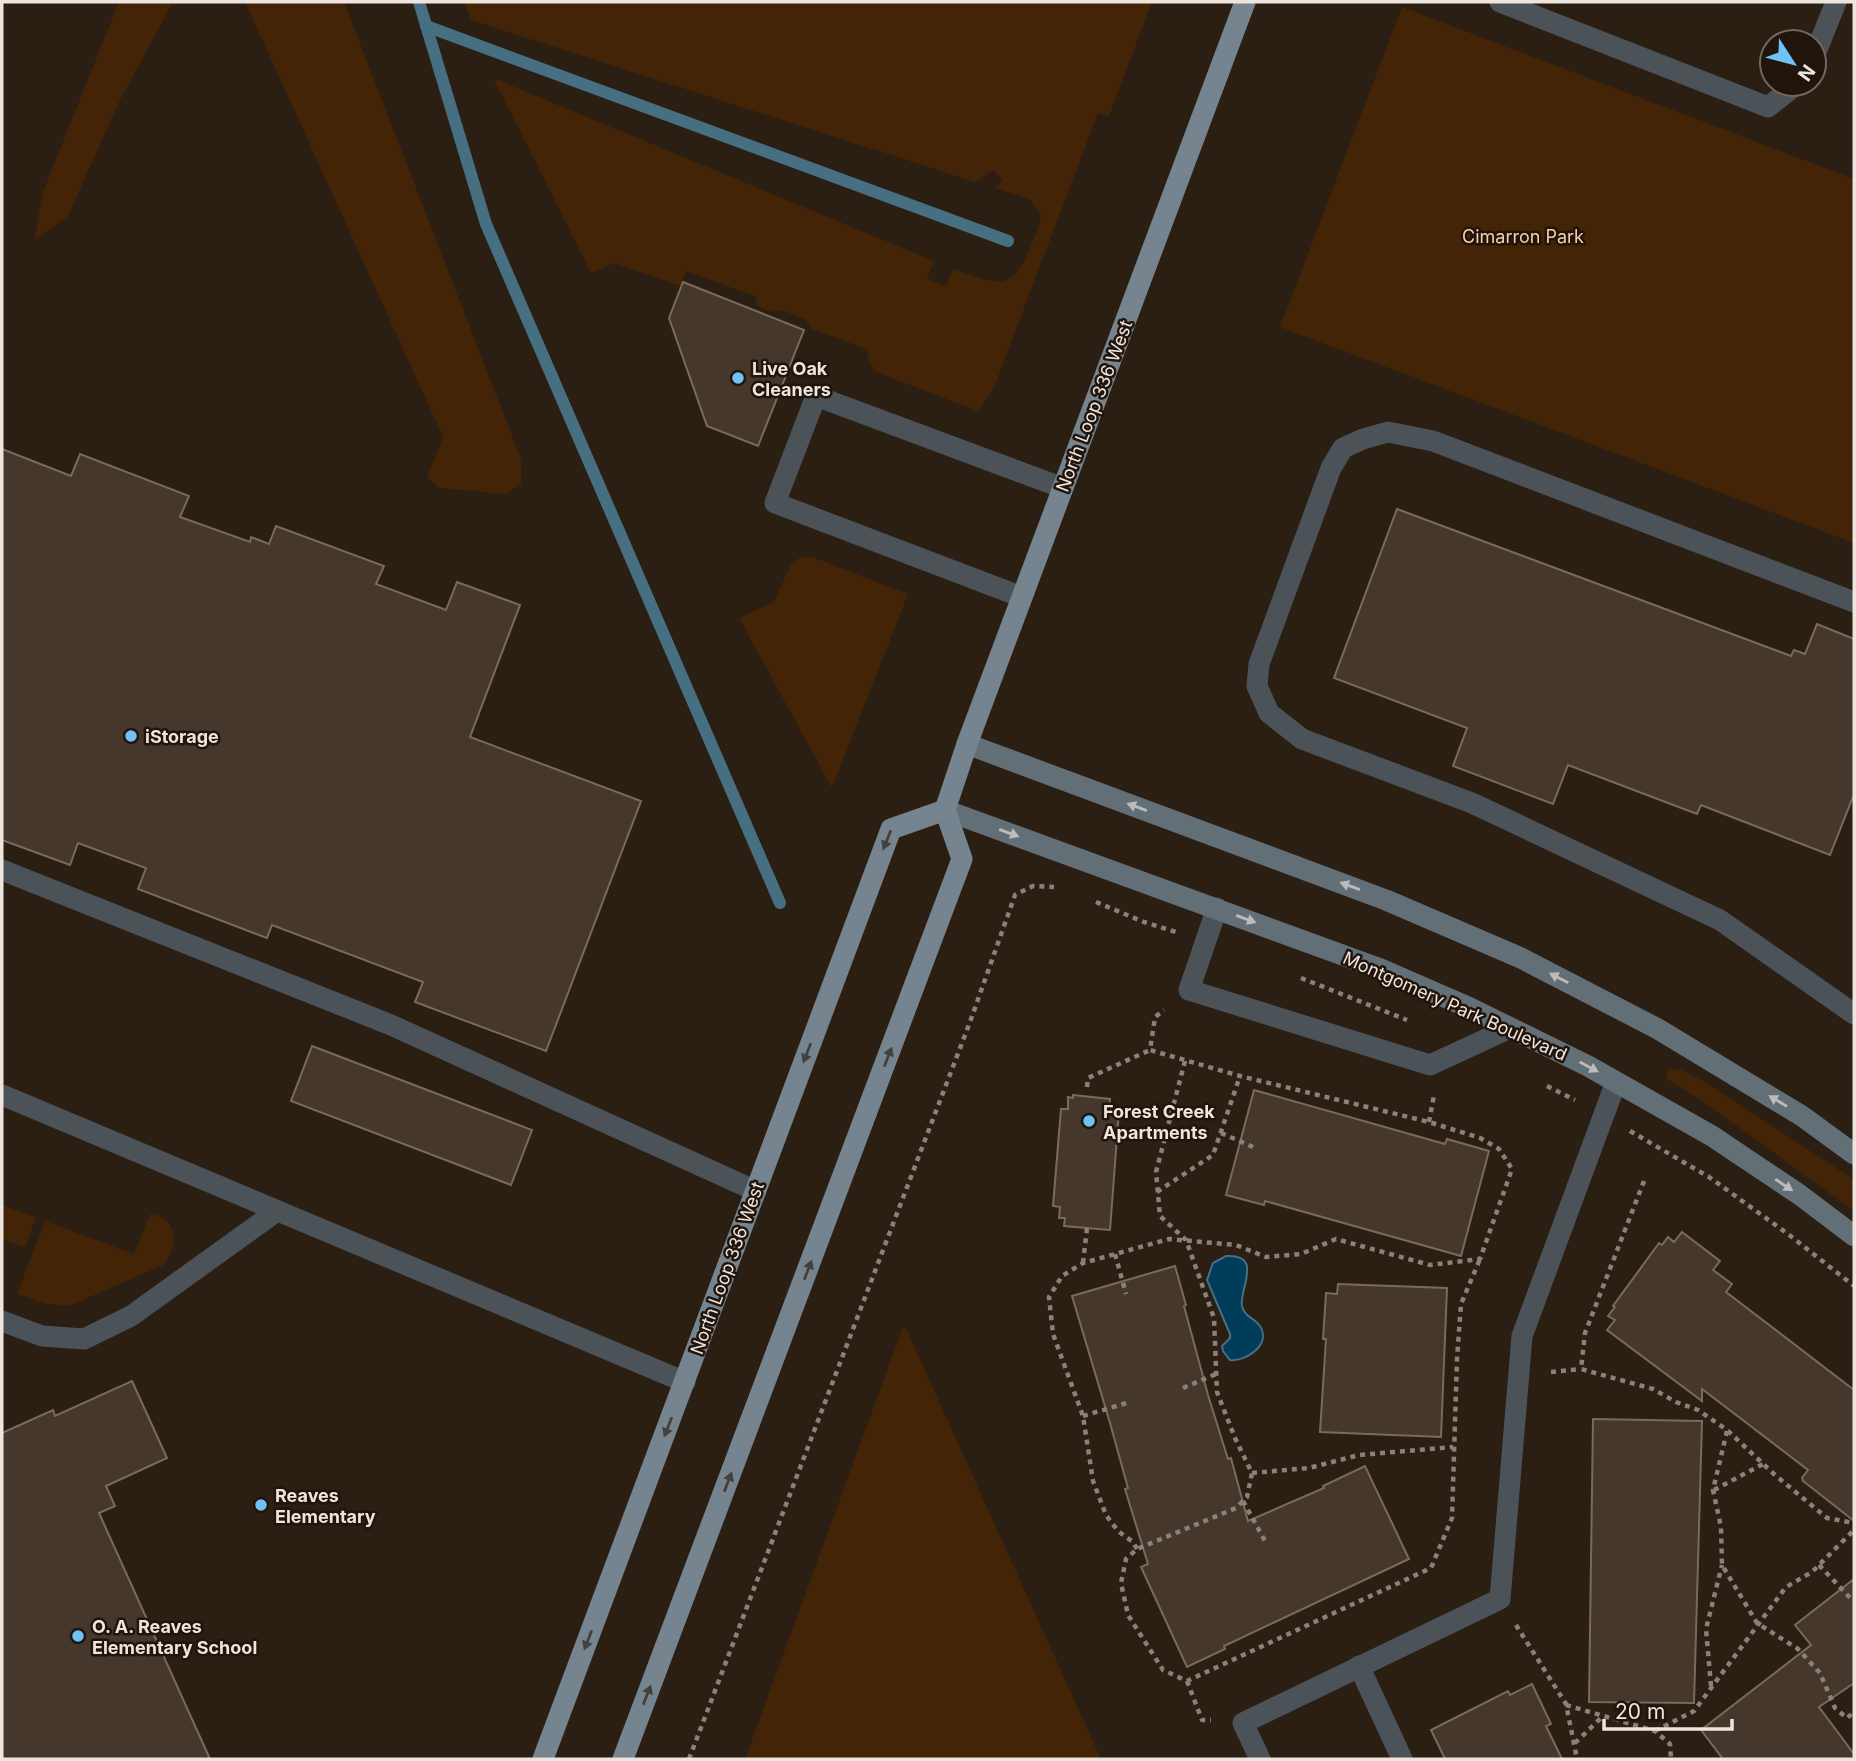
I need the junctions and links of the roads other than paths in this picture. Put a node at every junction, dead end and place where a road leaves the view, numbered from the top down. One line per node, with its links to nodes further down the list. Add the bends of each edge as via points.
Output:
1 (1245, 2): 6 (main road, North Loop 336 West)
2 (1500, 2): 5 (lane, via 1768,107)
3 (1836, 2): 4 (lane)
4 (1826, 28)
5 (1779, 98)
6 (1063, 488): 7 (main road, North Loop 336 West); 7 (lane, via 816,396 775,503)
7 (1022, 597): 9 (main road, North Loop 336 West)
8 (1854, 602): 13 (lane, via 1433,441 1388,432 1343,448 1331,468 1259,664 1257,686 1269,713 1302,739 1472,803 1720,920)
9 (967, 744): 10 (main road, North Loop 336 West); 17 (street, one-way to 9, via 1802,1116 1658,1030 1521,958 1386,900)
10 (945, 810): 12 (street, Montgomery Park Boulevard, one-way to 12); 18 (main road, North Loop 336 West, one-way to 18, via 891,830); 25 (main road, one-way to 10, via 962,859)
11 (2, 870): 18 (lane, via 391,1025)
12 (1217, 908): 14 (street, Montgomery Park Boulevard, one-way to 14, via 1378,968); 14 (lane, via 1189,990 1430,1065)
13 (1854, 1014)
14 (1510, 1028): 15 (street, Montgomery Park Boulevard, one-way to 15)
15 (1616, 1082): 20 (street, Montgomery Park Boulevard, one-way to 20, via 1712,1136); 23 (lane, via 1522,1336 1500,1599)
16 (2, 1095): 19 (lane)
17 (1854, 1154)
18 (756, 1191): 22 (main road, North Loop 336 West)
19 (277, 1211): 21 (lane, via 131,1316 85,1339 42,1336); 22 (lane)
20 (1854, 1236)
21 (2, 1321)
22 (685, 1382): 24 (main road, North Loop 336 West, one-way to 24)
23 (1360, 1666): 26 (lane, via 1243,1723); 27 (lane)
24 (543, 1759)
25 (623, 1759)
26 (1260, 1759)
27 (1402, 1759)

